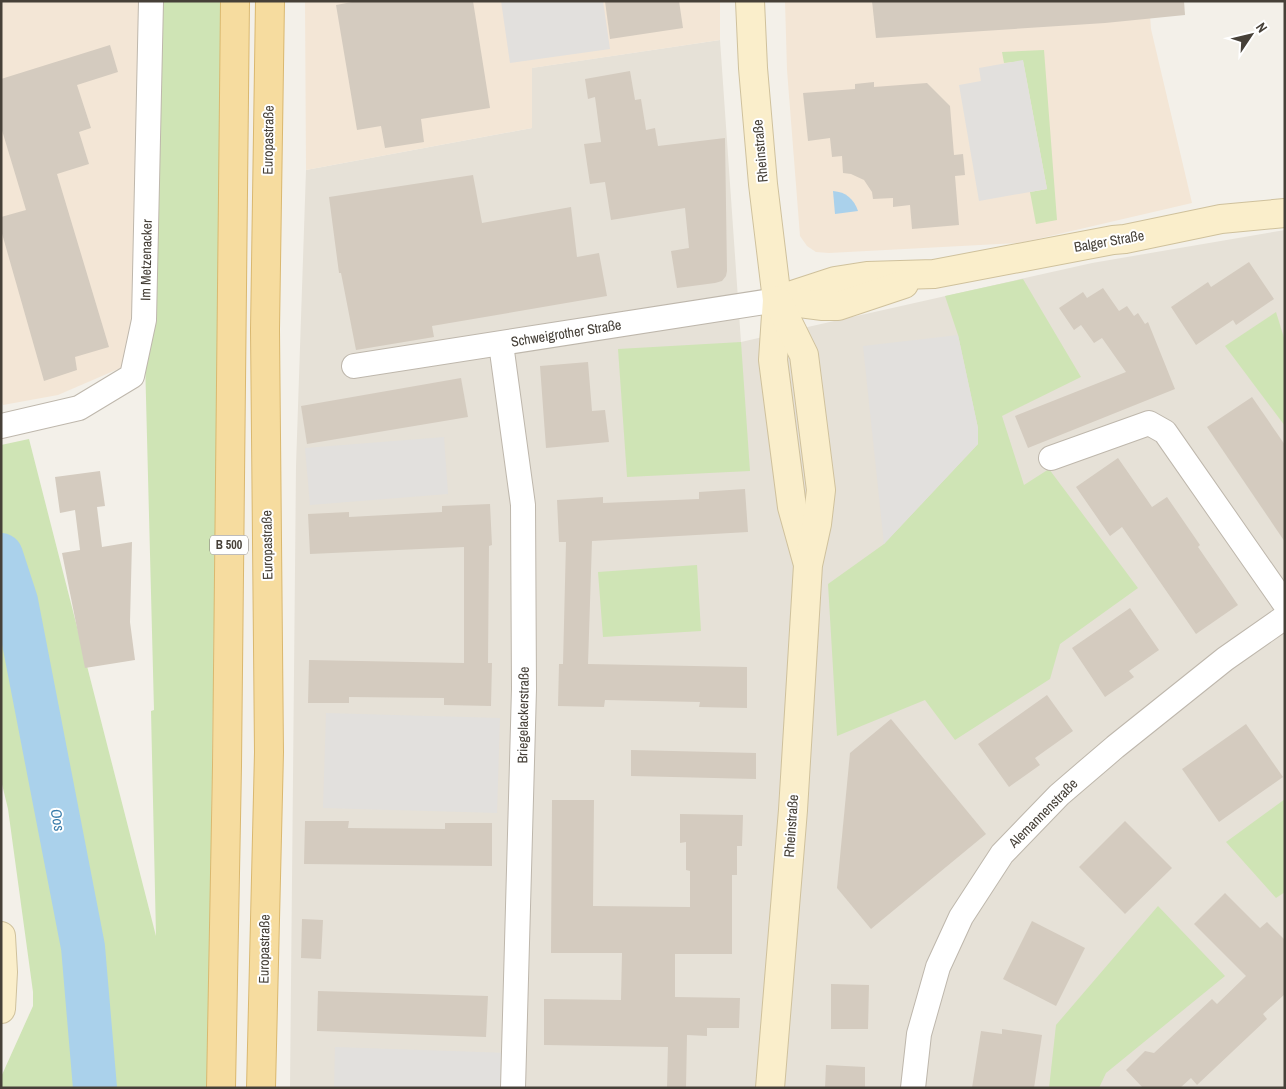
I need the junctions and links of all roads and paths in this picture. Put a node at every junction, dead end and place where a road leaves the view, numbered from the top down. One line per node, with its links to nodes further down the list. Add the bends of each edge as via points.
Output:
1 (151, 1): 9 (street, Im Metzenacker, via 144,320 132,376 79,408)
2 (235, 1): 15 (main road, B 500)
3 (270, 1): 16 (main road, Europastraße / B 500, via 265,330 269,752)
4 (750, 1): 6 (street, Rheinstraße, via 763,184)
5 (1285, 213): 6 (street, Balger Straße, via 1221,219 934,274 867,276 835,281)
6 (777, 300): 7 (street, Schweigrother Straße); 18 (street, Rheinstraße, via 804,355 821,490 818,524 808,565 793,810)
7 (501, 344): 8 (street, Schweigrother Straße); 17 (street, Briegelackerstraße, via 523,505 523,705)
8 (354, 366)
9 (1, 426)
10 (1051, 458): 11 (street, via 1149,423 1165,432)
11 (1285, 604)
12 (1285, 617): 19 (street, Alemannenstraße, via 1225,659 1114,747 1059,795 1002,854 961,917 938,967 919,1034)
13 (1, 936): 14 (street)
14 (1, 1009)
15 (221, 1088)
16 (261, 1088)
17 (513, 1088)
18 (770, 1088)
19 (913, 1088)

